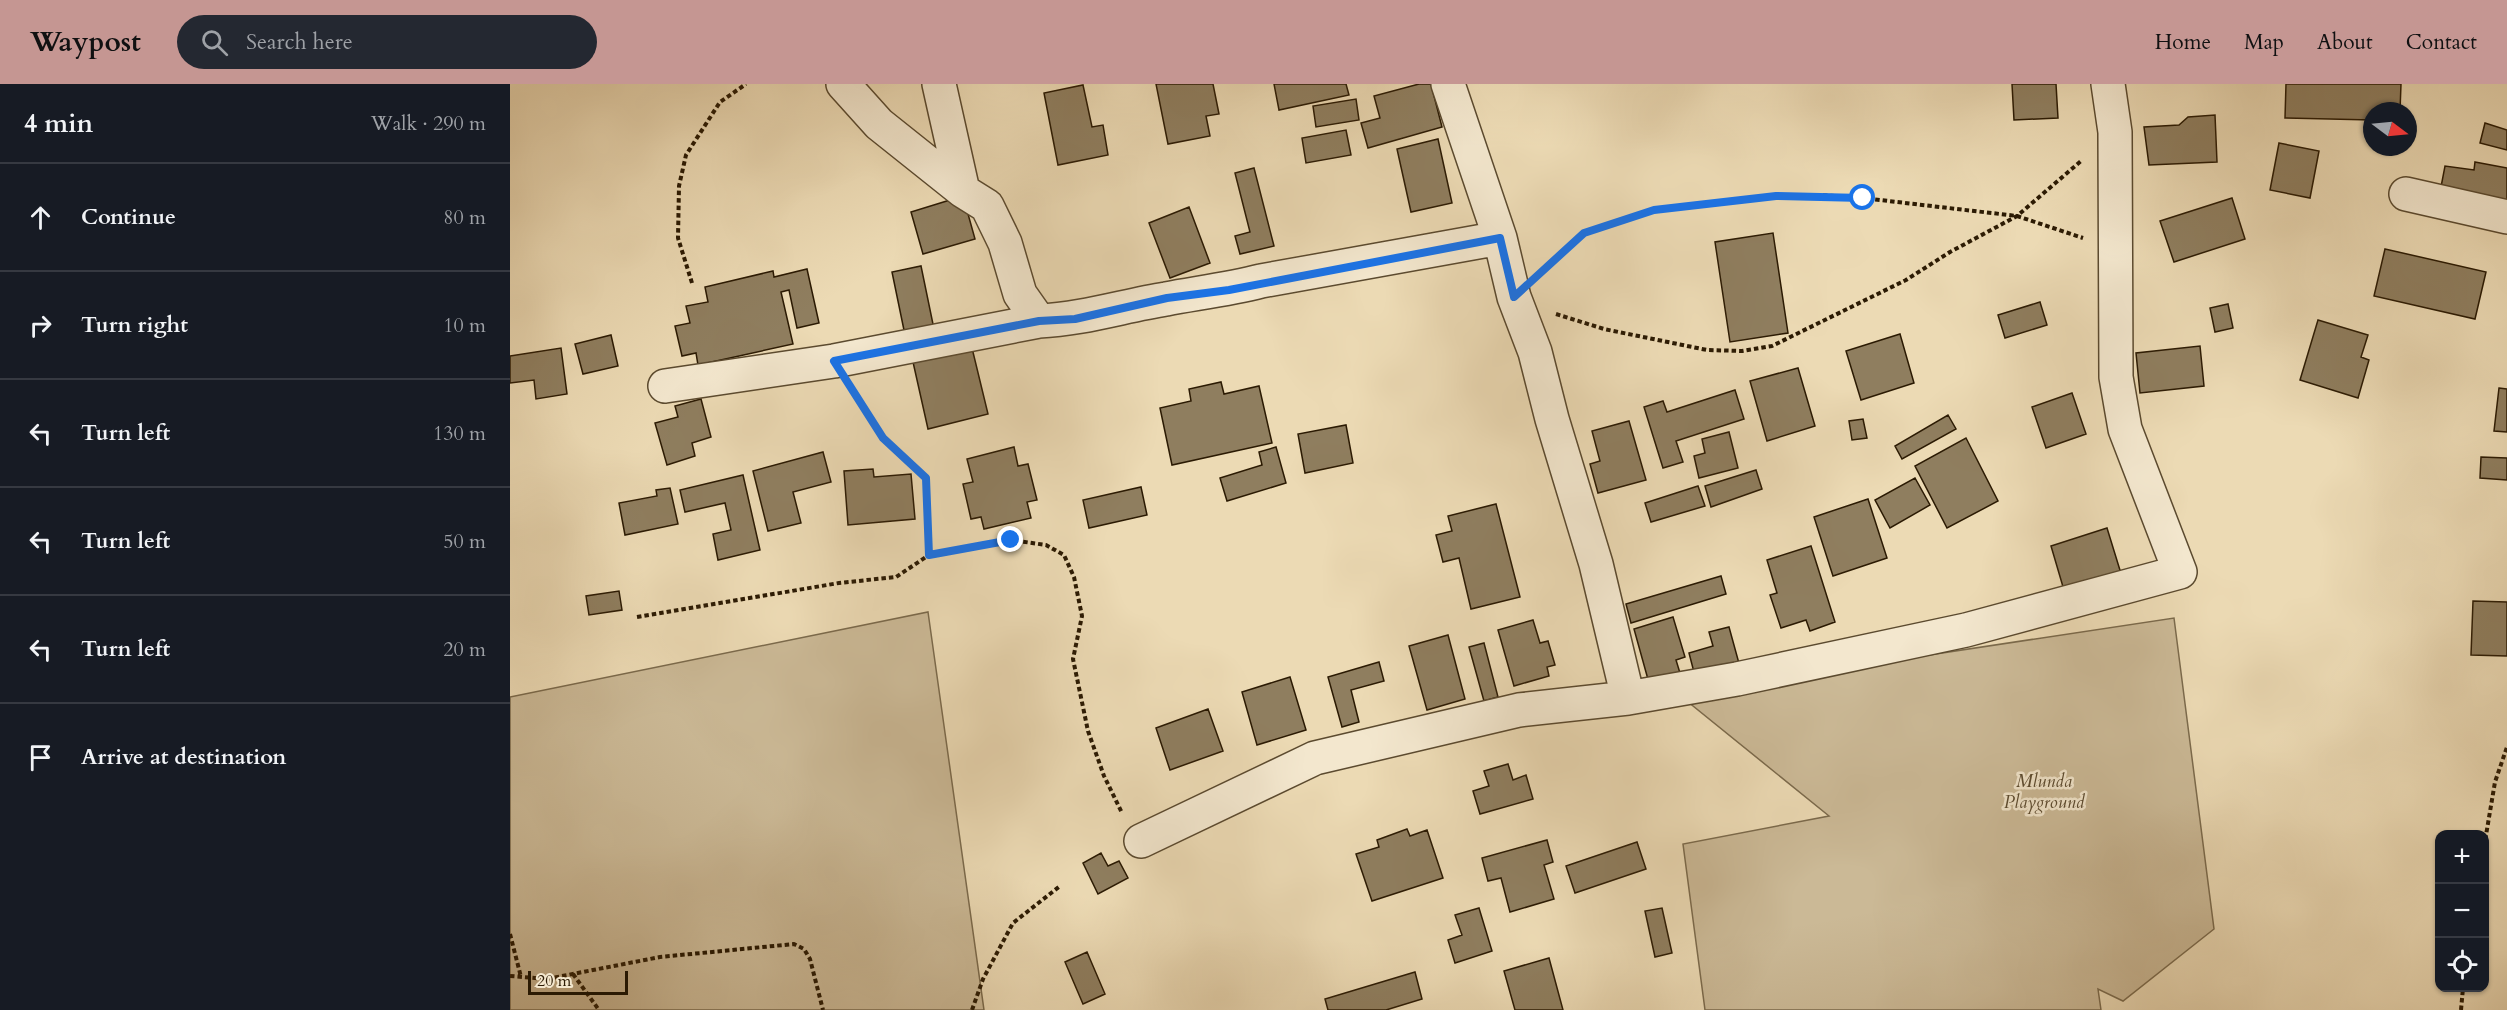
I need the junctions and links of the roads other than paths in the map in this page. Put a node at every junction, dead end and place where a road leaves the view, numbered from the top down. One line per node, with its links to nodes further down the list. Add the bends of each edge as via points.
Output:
1 (843, 84): 5 (street, via 879,124)
2 (939, 84): 5 (street)
3 (1448, 84): 8 (street)
4 (2108, 84): 11 (street, via 2115,132 2116,377 2125,429 2180,572 1966,630)
5 (963, 191): 9 (street, via 987,206 1005,243 1020,294)
6 (2406, 194): 7 (street)
7 (2507, 217)
8 (1500, 238): 9 (street, via 1229,290 1167,298 1075,319); 11 (street, via 1514,297 1535,352 1596,564)
9 (1039, 321): 10 (street, via 834,361)
10 (665, 386)
11 (1628, 698): 12 (street, via 1519,710 1315,758)
12 (1141, 841)

